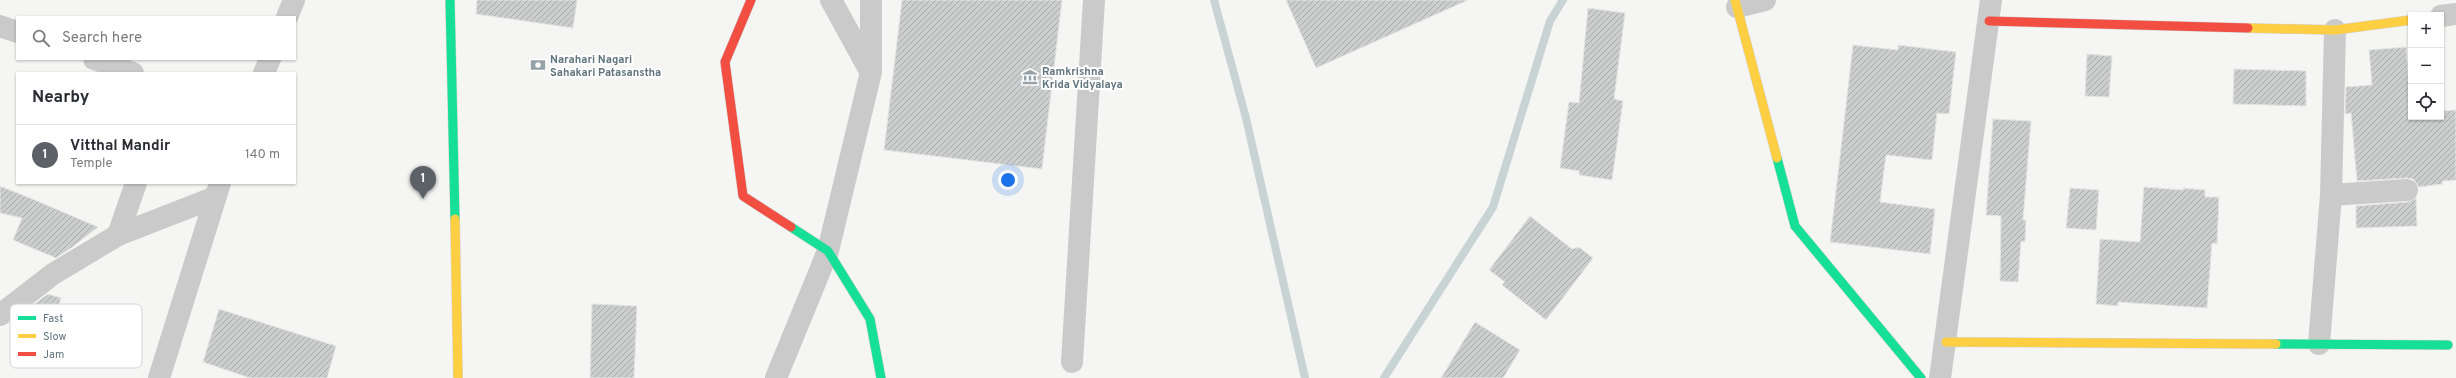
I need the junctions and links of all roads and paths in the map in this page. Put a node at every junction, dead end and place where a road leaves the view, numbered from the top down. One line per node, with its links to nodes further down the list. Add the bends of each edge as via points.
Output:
1 (294, 0): 11 (street)
2 (450, 0): 36 (street)
3 (751, 0): 27 (street, via 725,62 743,196)
4 (831, 0): 21 (street)
5 (871, 0): 21 (street)
6 (1094, 0): 34 (street)
7 (1765, 0): 8 (street)
8 (1736, 4): 39 (street, via 1795,226)
9 (1990, 10): 15 (street); 31 (street)
10 (2456, 14): 12 (street)
11 (287, 16)
12 (2444, 16)
13 (2408, 20): 15 (street)
14 (0, 26): 16 (street)
15 (2335, 30): 25 (street)
16 (16, 32)
17 (97, 60): 19 (street)
18 (270, 60): 20 (street)
19 (131, 72)
20 (264, 72)
21 (871, 72): 27 (street)
22 (136, 184): 26 (street)
23 (2407, 190): 25 (street)
24 (216, 191): 26 (street); 35 (street)
25 (2331, 195): 32 (street)
26 (118, 235): 28 (street, via 53,274)
27 (828, 251): 37 (street); 38 (street, via 870,319)
28 (14, 304)
29 (10, 307): 30 (street)
30 (0, 315)
31 (1946, 342): 32 (street); 40 (street)
32 (2319, 344): 33 (street)
33 (2448, 345)
34 (1072, 362)
35 (159, 378)
36 (458, 378)
37 (776, 378)
38 (881, 378)
39 (1920, 378)
40 (1940, 378)

